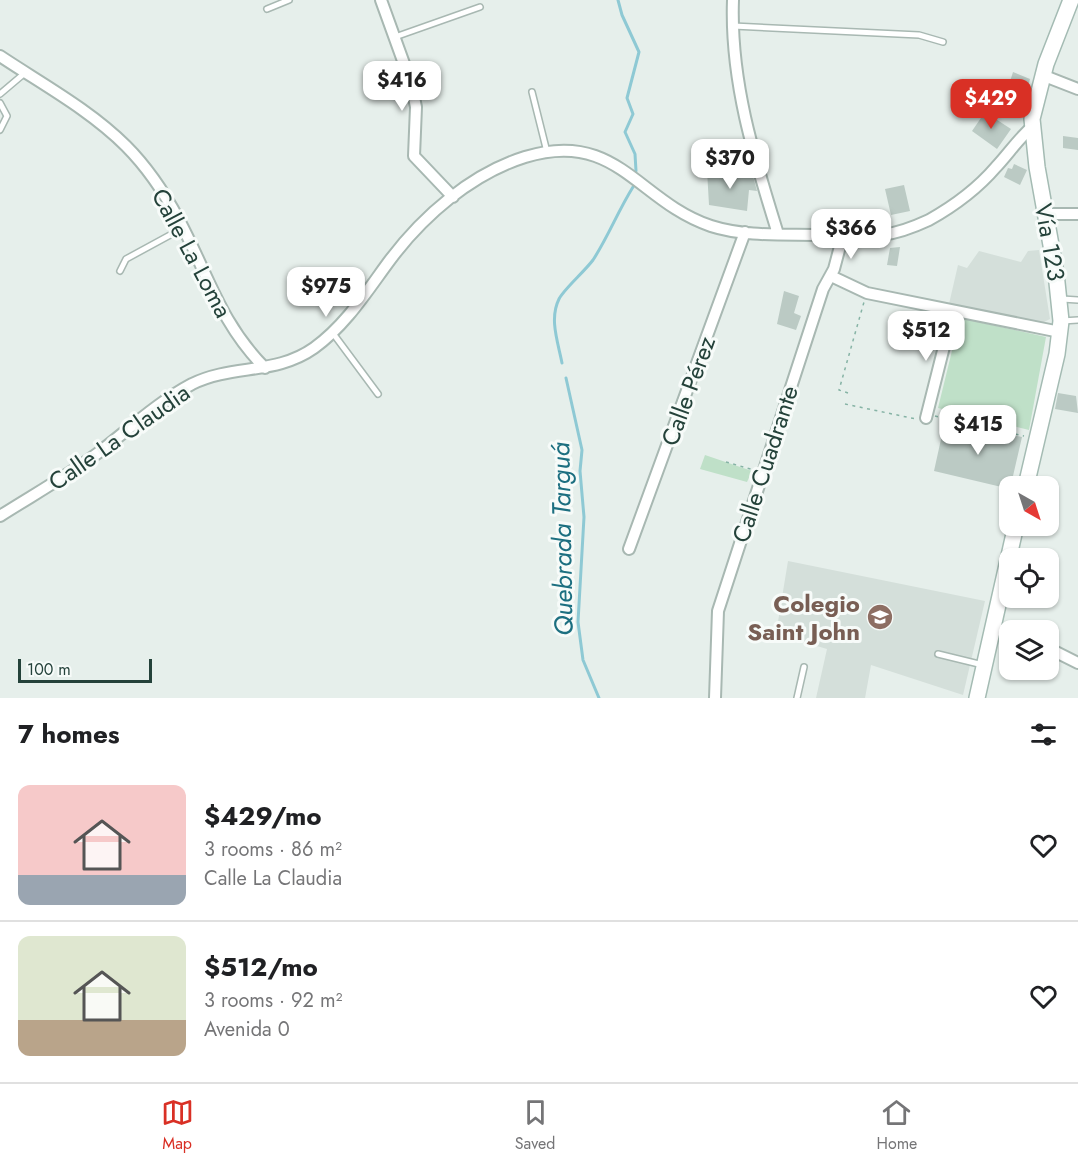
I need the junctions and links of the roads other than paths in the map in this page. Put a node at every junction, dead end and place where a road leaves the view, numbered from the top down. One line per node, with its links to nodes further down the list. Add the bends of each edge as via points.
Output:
1 (289, 0): 6 (lane)
2 (381, 0): 8 (street)
3 (733, 0): 7 (street)
4 (1071, 0): 12 (main road, Vía 123)
5 (480, 7): 8 (lane)
6 (267, 9)
7 (732, 26): 9 (lane, via 919,35); 25 (street, via 741,101)
8 (395, 37): 20 (street, via 416,107 414,156)
9 (943, 42)
10 (0, 56): 11 (street, Calle La Loma)
11 (26, 72): 15 (lane); 23 (street, Calle La Loma, via 125,146 158,186)
12 (1042, 75): 13 (street); 17 (main road, Vía 123)
13 (1078, 89)
14 (532, 92): 19 (lane)
15 (0, 94)
16 (0, 103): 18 (lane, via 7,116)
17 (1033, 126): 21 (main road, Vía 123); 26 (street, Calle La Claudia, via 976,187 930,219 883,235)
18 (0, 130)
19 (547, 152): 20 (street, Calle La Claudia, via 509,162); 24 (street, Calle La Claudia, via 590,152 700,221)
20 (453, 197): 34 (street, Calle La Claudia, via 418,226)
21 (1044, 214): 22 (street); 29 (main road, Vía 123)
22 (1078, 214)
23 (183, 228): 27 (lane, via 126,260); 35 (street, Calle La Loma, via 224,317)
24 (745, 232): 25 (street, Calle La Claudia); 41 (street, Calle Pérez)
25 (778, 234): 26 (street, Calle La Claudia)
26 (843, 235): 28 (street, Calle Cuadrante)
27 (120, 271)
28 (831, 276): 31 (street, via 867,292); 49 (street, Calle Cuadrante, via 718,611)
29 (1060, 299): 30 (lane); 33 (main road, Vía 123)
30 (1078, 300)
31 (953, 311): 33 (street); 37 (street)
32 (1078, 320): 33 (lane)
33 (1061, 327): 38 (main road, Vía 123)
34 (332, 332): 35 (street, Calle La Claudia, via 300,356); 36 (lane)
35 (265, 368): 39 (street, Calle La Claudia, via 217,375 190,386 85,463)
36 (378, 394)
37 (926, 416)
38 (1028, 476)
39 (0, 516)
40 (1014, 536): 42 (main road)
41 (629, 549)
42 (994, 628): 43 (street); 47 (main road)
43 (999, 630)
44 (938, 654): 47 (lane)
45 (1059, 654): 46 (street)
46 (1078, 663)
47 (984, 666): 51 (main road)
48 (804, 667): 50 (lane)
49 (715, 698)
50 (797, 698)
51 (977, 698)

